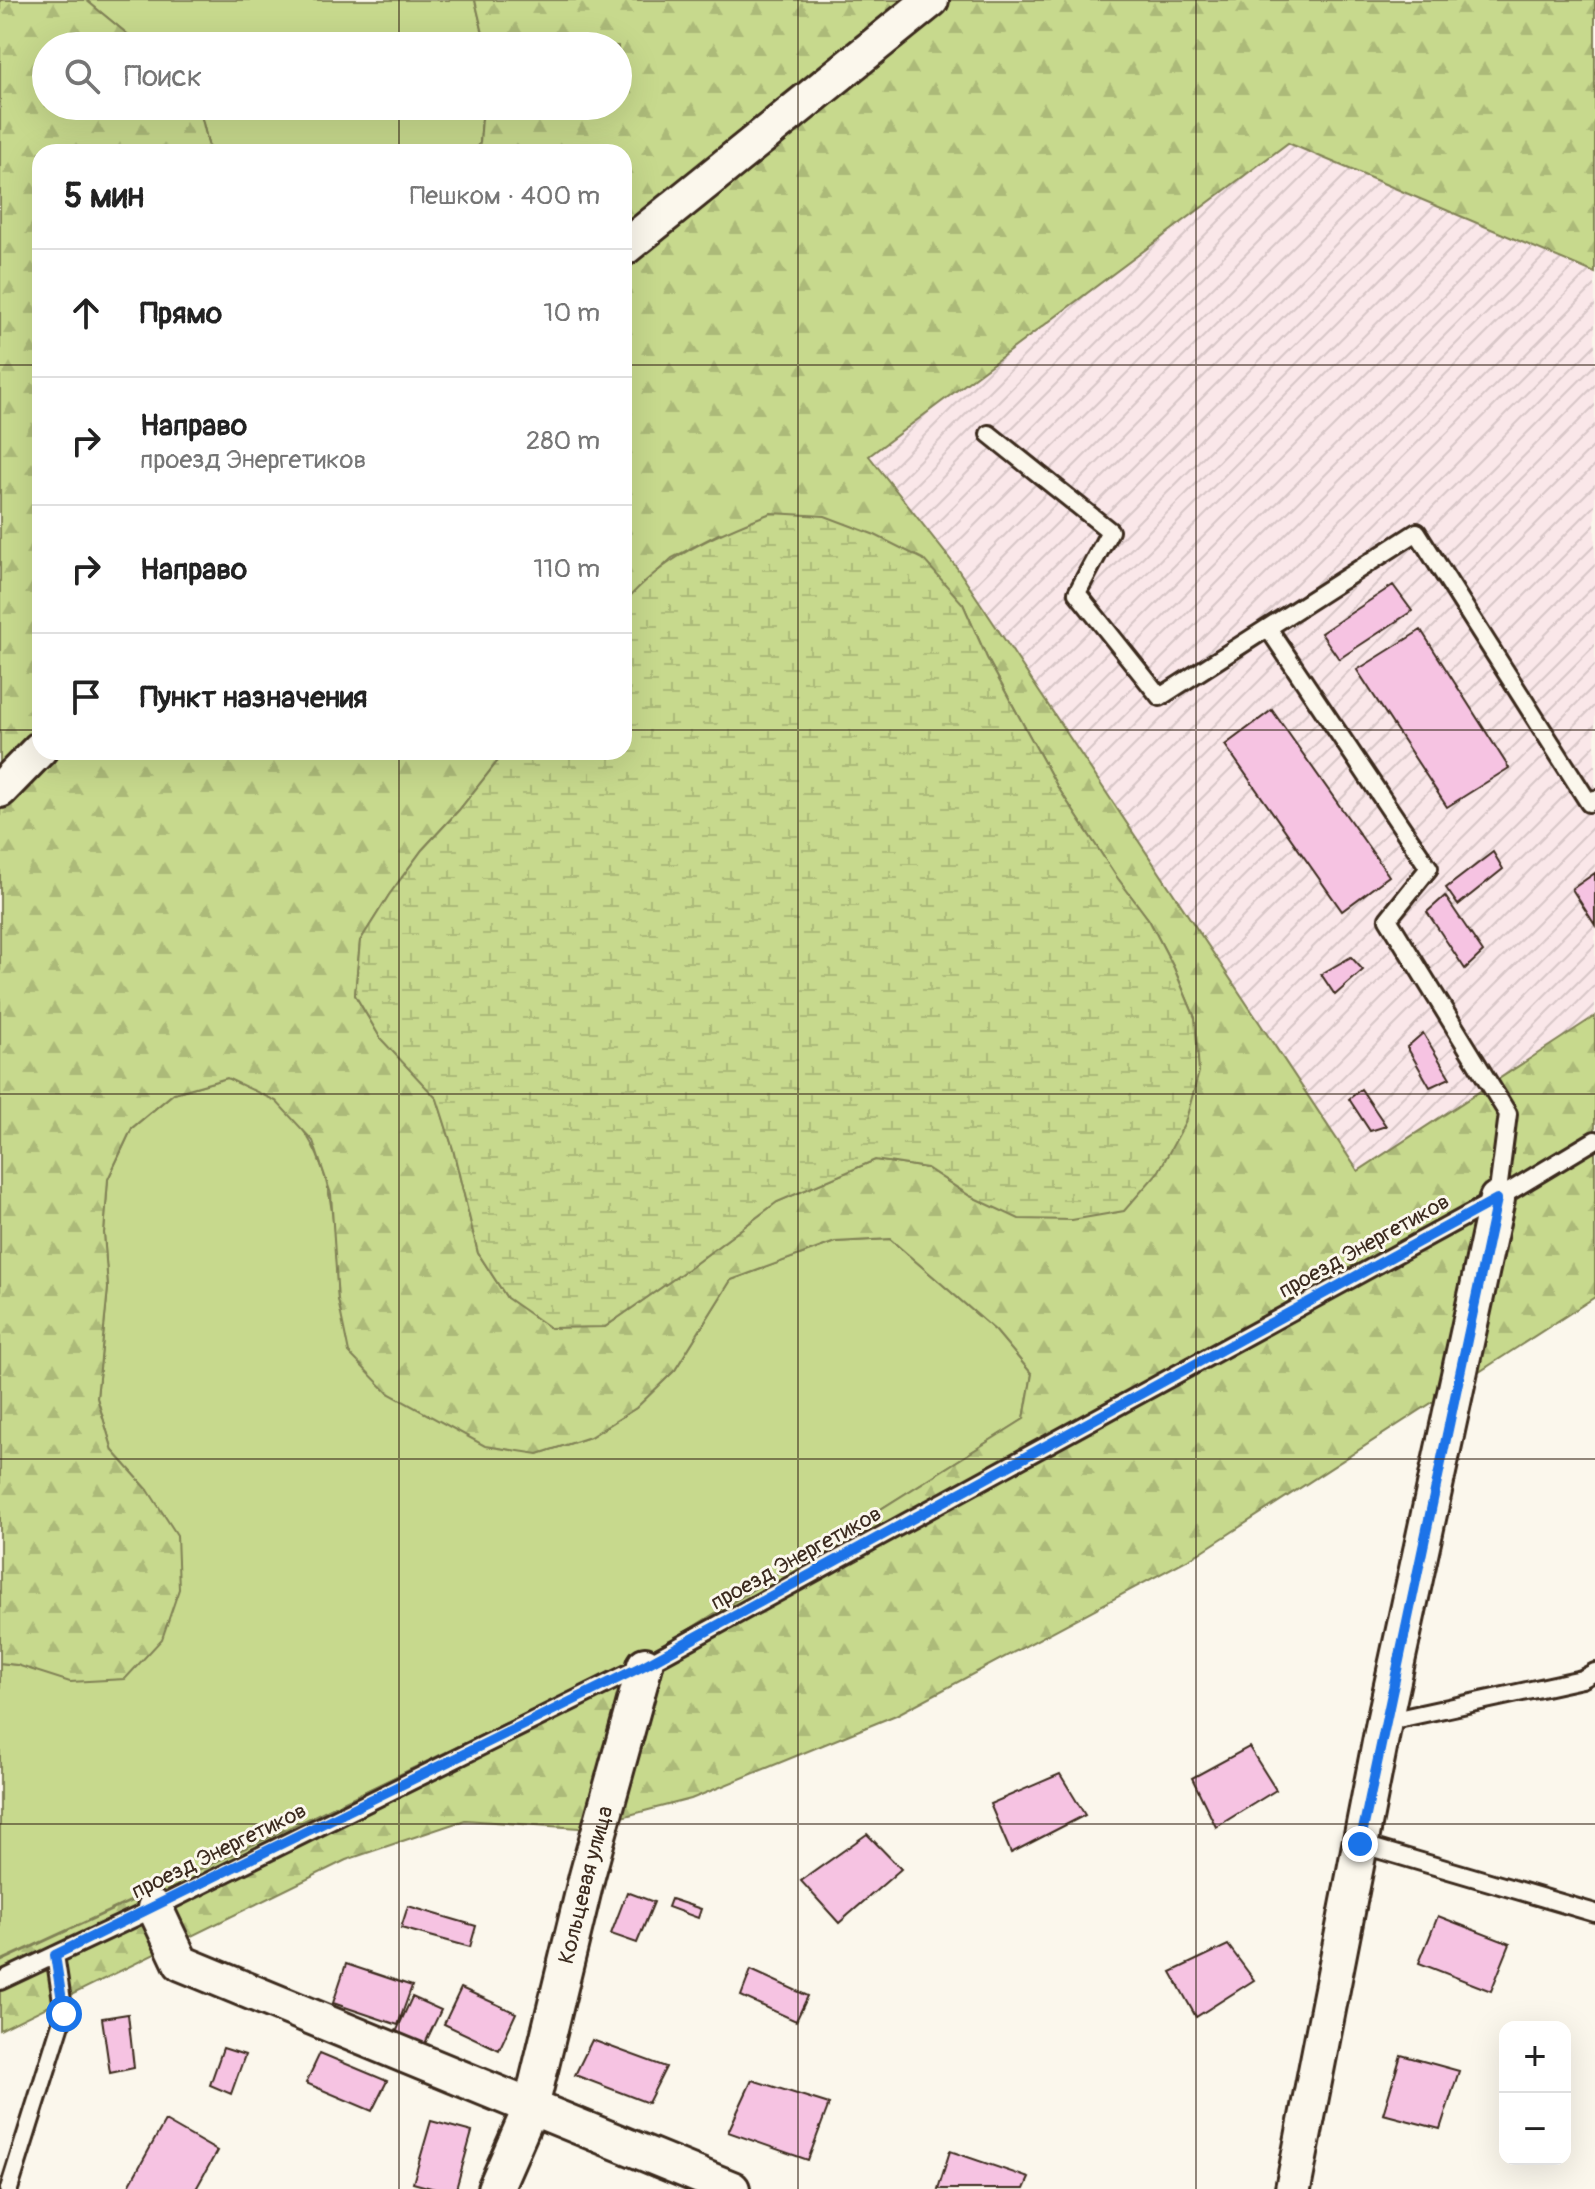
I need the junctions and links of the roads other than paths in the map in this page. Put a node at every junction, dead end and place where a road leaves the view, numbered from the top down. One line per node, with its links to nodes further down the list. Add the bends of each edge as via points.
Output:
1 (931, 0): 2 (street)
2 (632, 242)
3 (989, 434): 4 (lane, via 1110,531 1077,593 1160,697)
4 (1268, 628): 7 (lane, via 1417,532 1589,803); 9 (lane, via 1429,868 1388,919 1508,1114)
5 (32, 757): 6 (street)
6 (0, 790)
7 (1595, 799)
8 (1595, 1140): 9 (lane, проезд Энергетиков)
9 (1497, 1199): 10 (lane, проезд Энергетиков); 12 (street)
10 (645, 1665): 14 (lane, проезд Энергетиков); 18 (street, Кольцевая улица)
11 (1595, 1672): 12 (lane)
12 (1384, 1722): 13 (street)
13 (1360, 1844): 15 (lane); 22 (street)
14 (155, 1908): 16 (lane, проезд Энергетиков); 18 (street, via 181,1963)
15 (1595, 1913)
16 (55, 1955): 17 (lane, проезд Энергетиков); 19 (lane, via 64,2014)
17 (0, 1981)
18 (531, 2107): 20 (street, Кольцевая улица); 21 (street)
19 (9, 2189)
20 (495, 2189)
21 (732, 2189)
22 (1293, 2189)

